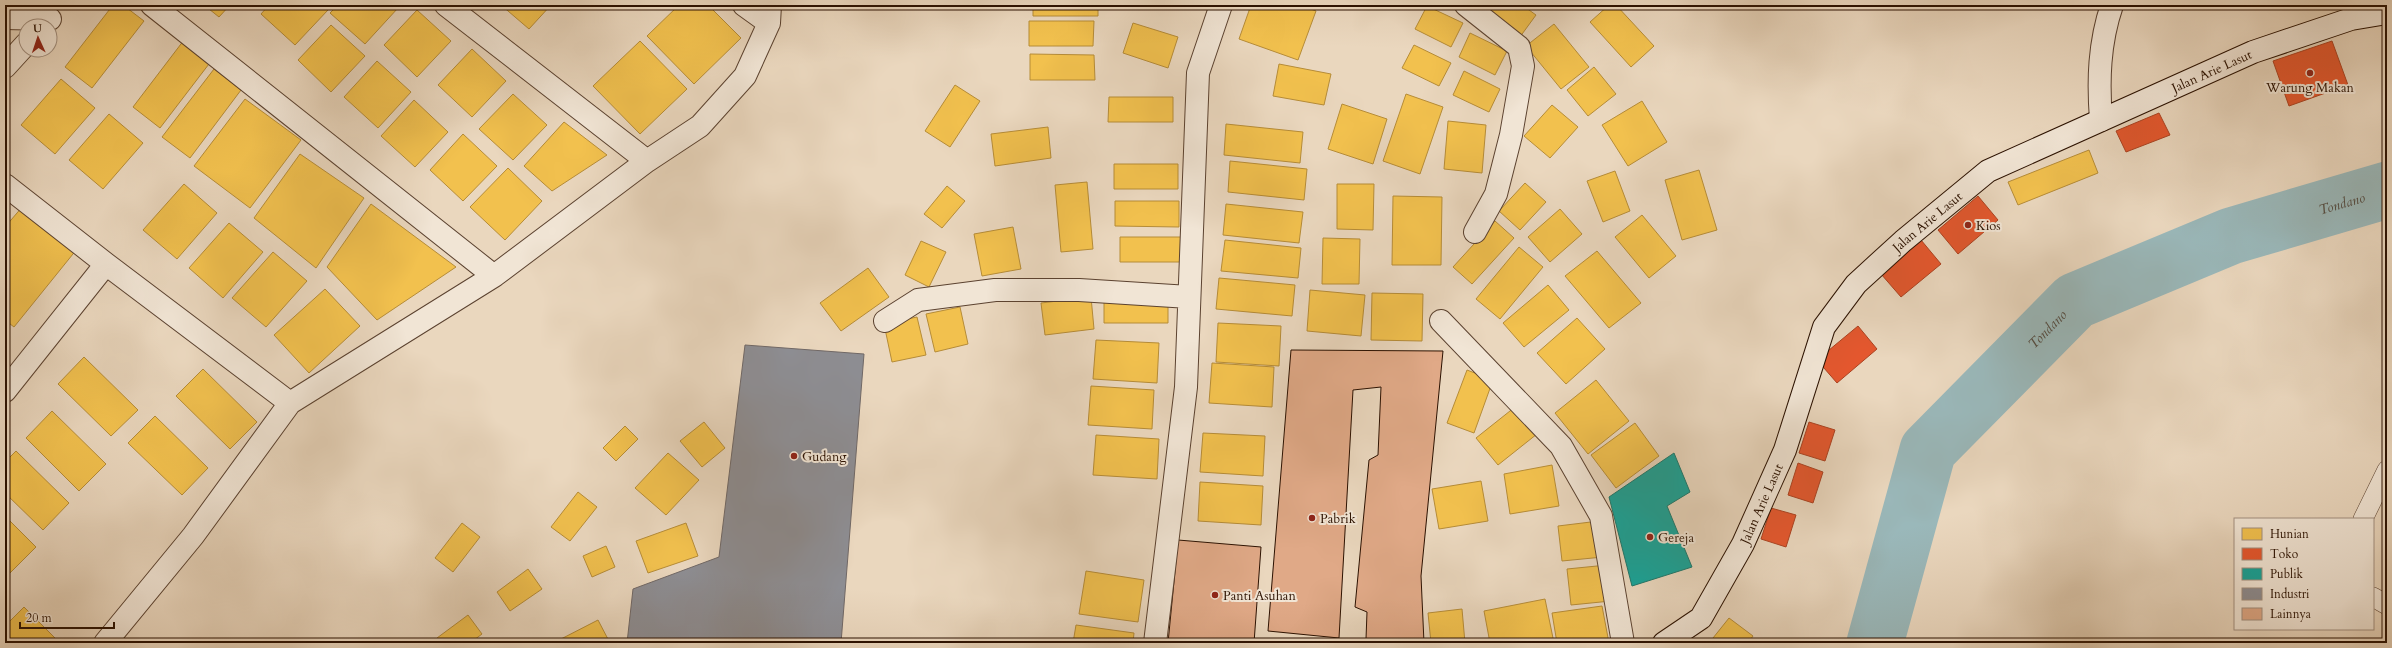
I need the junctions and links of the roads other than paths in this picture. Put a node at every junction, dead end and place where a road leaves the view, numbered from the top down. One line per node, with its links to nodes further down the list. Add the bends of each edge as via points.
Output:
1 (152, 5): 18 (street)
2 (446, 5): 14 (street)
3 (744, 5): 8 (street)
4 (1221, 5): 19 (street, via 1198,73)
5 (1466, 5): 16 (street, via 1519,47 1523,66 1511,135 1496,194)
6 (2112, 5): 13 (street, via 2104,26 2098,81)
7 (2387, 13): 13 (street, Jalan Arie Lasut, via 2351,19 2253,52)
8 (770, 14): 14 (street, via 745,76 700,126)
9 (51, 17): 10 (street)
10 (5, 18)
11 (18, 53): 12 (street)
12 (5, 67)
13 (2101, 120): 31 (street, Jalan Arie Lasut, via 1988,170 1856,284 1824,327 1785,450 1743,544 1701,618)
14 (647, 161): 18 (street)
15 (5, 185): 17 (street)
16 (1475, 232)
17 (106, 264): 22 (street); 23 (street)
18 (494, 276): 23 (street)
19 (1189, 297): 21 (street, via 1079,290 995,290 918,300); 29 (street, via 1186,387)
20 (1441, 320): 30 (street, via 1561,446 1601,516)
21 (884, 321)
22 (5, 391)
23 (290, 403): 28 (street, via 192,536)
24 (2387, 470): 25 (lane)
25 (2363, 518)
26 (2374, 598): 27 (lane)
27 (2387, 605)
28 (105, 643)
29 (1155, 643)
30 (1624, 643)
31 (1664, 643)

